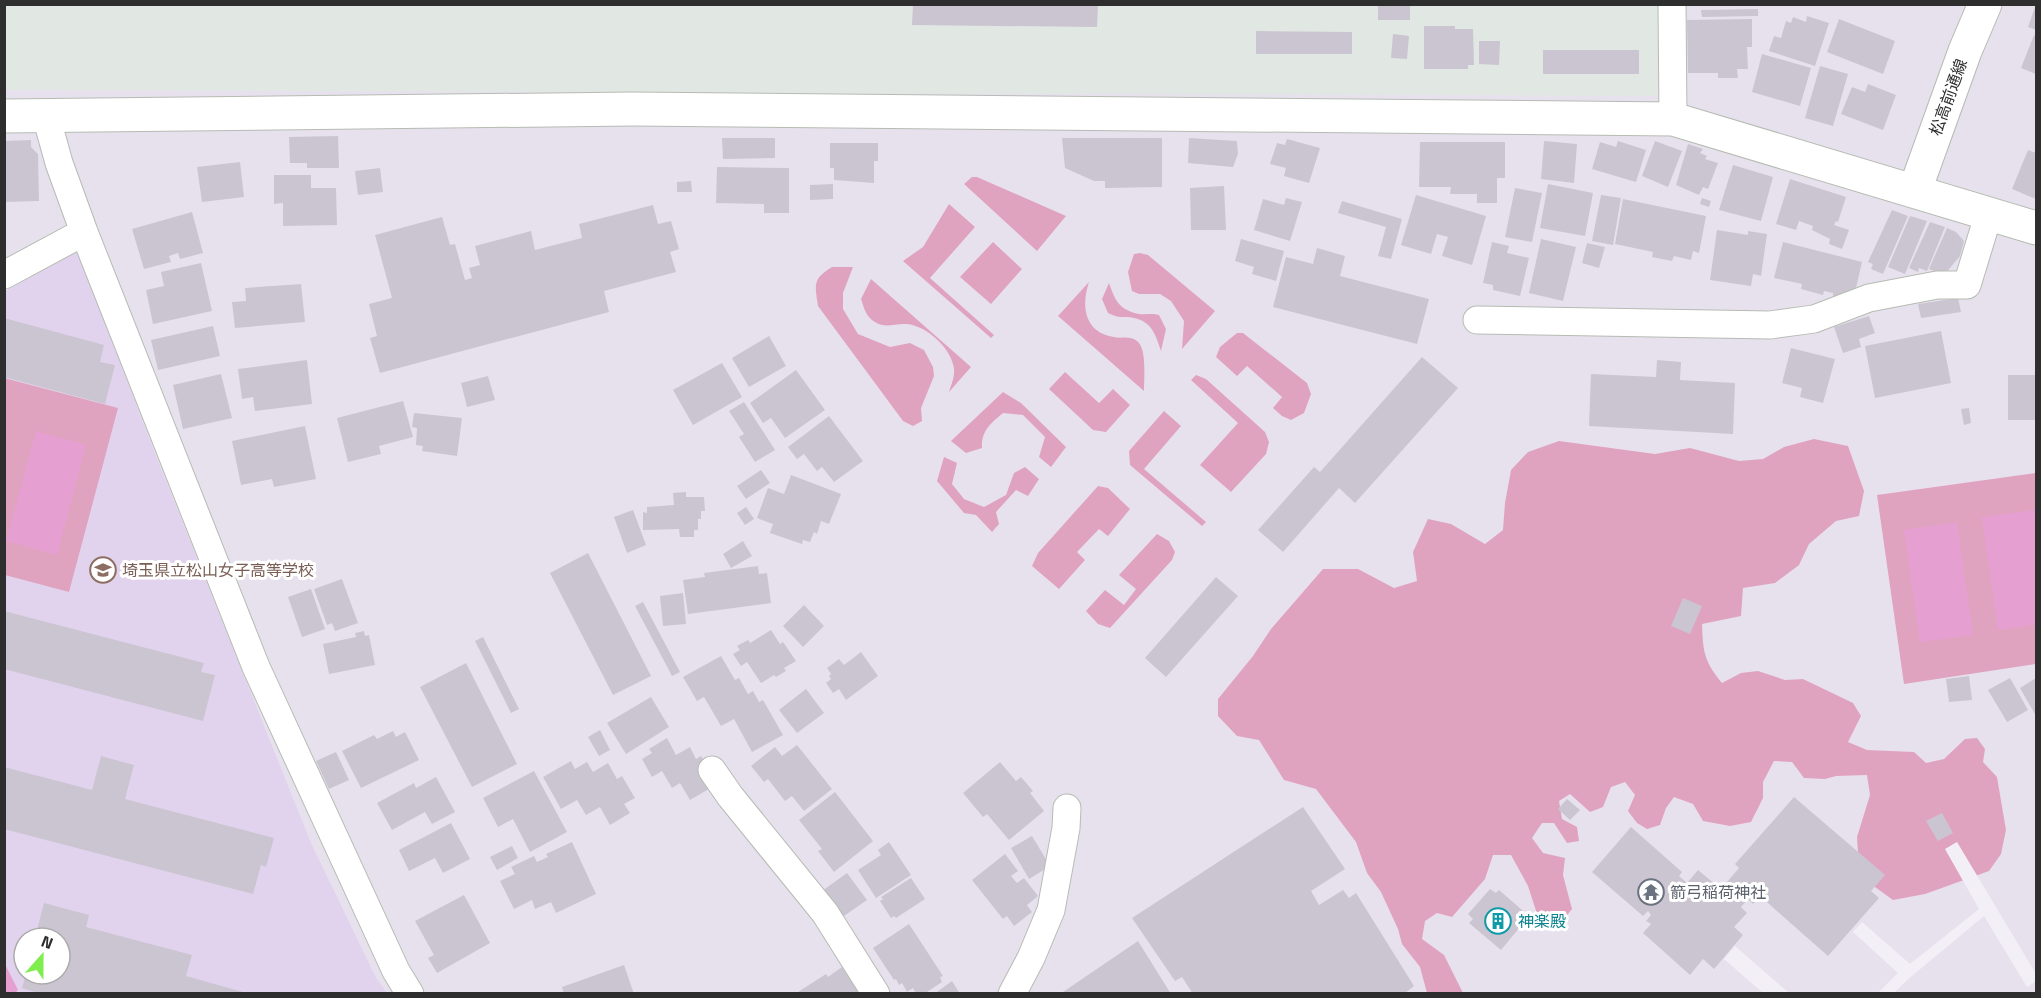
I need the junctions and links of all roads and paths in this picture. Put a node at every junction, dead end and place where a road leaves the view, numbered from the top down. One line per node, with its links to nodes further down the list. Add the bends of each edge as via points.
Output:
1 (1672, 4): 5 (street)
2 (1985, 4): 6 (street, 松高前通線)
3 (4, 116): 4 (street)
4 (46, 116): 5 (street, via 633,109); 9 (street)
5 (1673, 119): 6 (street)
6 (1915, 190): 7 (street)
7 (1989, 213): 8 (street); 11 (street, via 1967,285 1937,285 1869,298 1814,319 1770,325)
8 (2037, 228)
9 (84, 231): 10 (street); 14 (street, via 256,668 396,971)
10 (4, 275)
11 (1477, 320)
12 (712, 770): 15 (street, via 825,913)
13 (1067, 808): 16 (street, via 1051,910)
14 (410, 993)
15 (876, 993)
16 (1012, 993)

